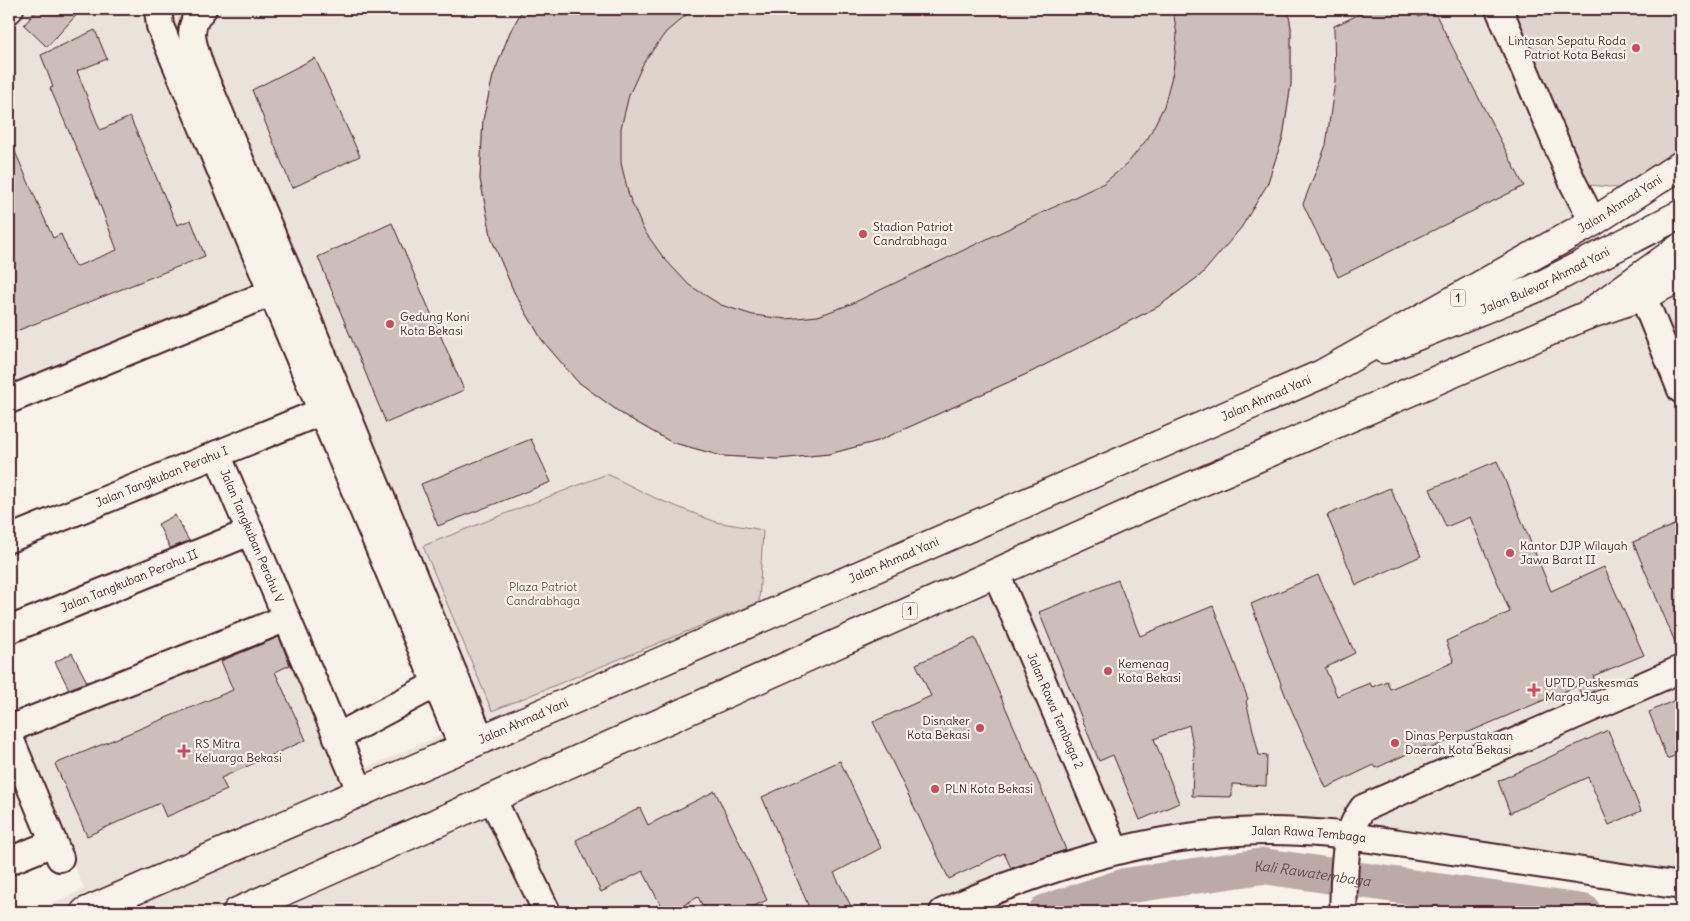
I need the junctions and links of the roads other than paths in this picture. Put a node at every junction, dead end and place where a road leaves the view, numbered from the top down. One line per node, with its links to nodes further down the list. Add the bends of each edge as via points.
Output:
1 (158, 9): 9 (street, via 160,26)
2 (203, 9): 9 (street, via 193,20 191,35)
3 (1499, 9): 6 (street, via 1573,183)
4 (1681, 165): 6 (main road, Jalan Ahmad Yani / 1)
5 (1681, 214): 12 (main road, Jalan Bulevar Ahmad Yani, via 1534,290)
6 (1593, 222): 12 (main road, Jalan Ahmad Yani / 1)
7 (1681, 247): 11 (main road)
8 (1681, 277): 10 (main road, 1)
9 (283, 287): 14 (street); 15 (street); 27 (street)
10 (1643, 296): 11 (main road, 1); 13 (street)
11 (1585, 316): 19 (main road, 1)
12 (1322, 374): 27 (main road, Jalan Ahmad Yani / 1)
13 (1681, 390)
14 (9, 400)
15 (319, 412): 16 (street, Jalan Tangkuban Perahu I); 23 (street)
16 (217, 454): 17 (street, Jalan Tangkuban Perahu V); 18 (street, Jalan Tangkuban Perahu I)
17 (250, 532): 20 (street, Jalan Tangkuban Perahu V); 21 (street, Jalan Tangkuban Perahu II)
18 (9, 539)
19 (996, 573): 29 (main road, 1); 31 (street, Jalan Rawa Tembaga 2)
20 (287, 618): 24 (street); 26 (street, Jalan Tangkuban Perahu V)
21 (9, 630)
22 (1681, 669): 30 (street, via 1363,808 1354,820)
23 (436, 684): 26 (street); 27 (street)
24 (9, 729)
25 (9, 736): 32 (street, via 56,851)
26 (337, 737): 28 (street, Jalan Tangkuban Perahu V)
27 (472, 744): 28 (main road, Jalan Ahmad Yani / 1)
28 (361, 793): 35 (main road, Jalan Ahmad Yani / 1)
29 (492, 798): 36 (main road, 1); 37 (street)
30 (1348, 840): 31 (street, Jalan Rawa Tembaga, via 1324,832 1239,832 1178,838); 33 (street, Jalan Rawa Tembaga); 34 (street)
31 (1115, 850): 38 (street, Jalan Rawa Tembaga, via 995,890)
32 (9, 861)
33 (1681, 886)
34 (1343, 909)
35 (85, 912)
36 (237, 912)
37 (547, 912)
38 (943, 912)

